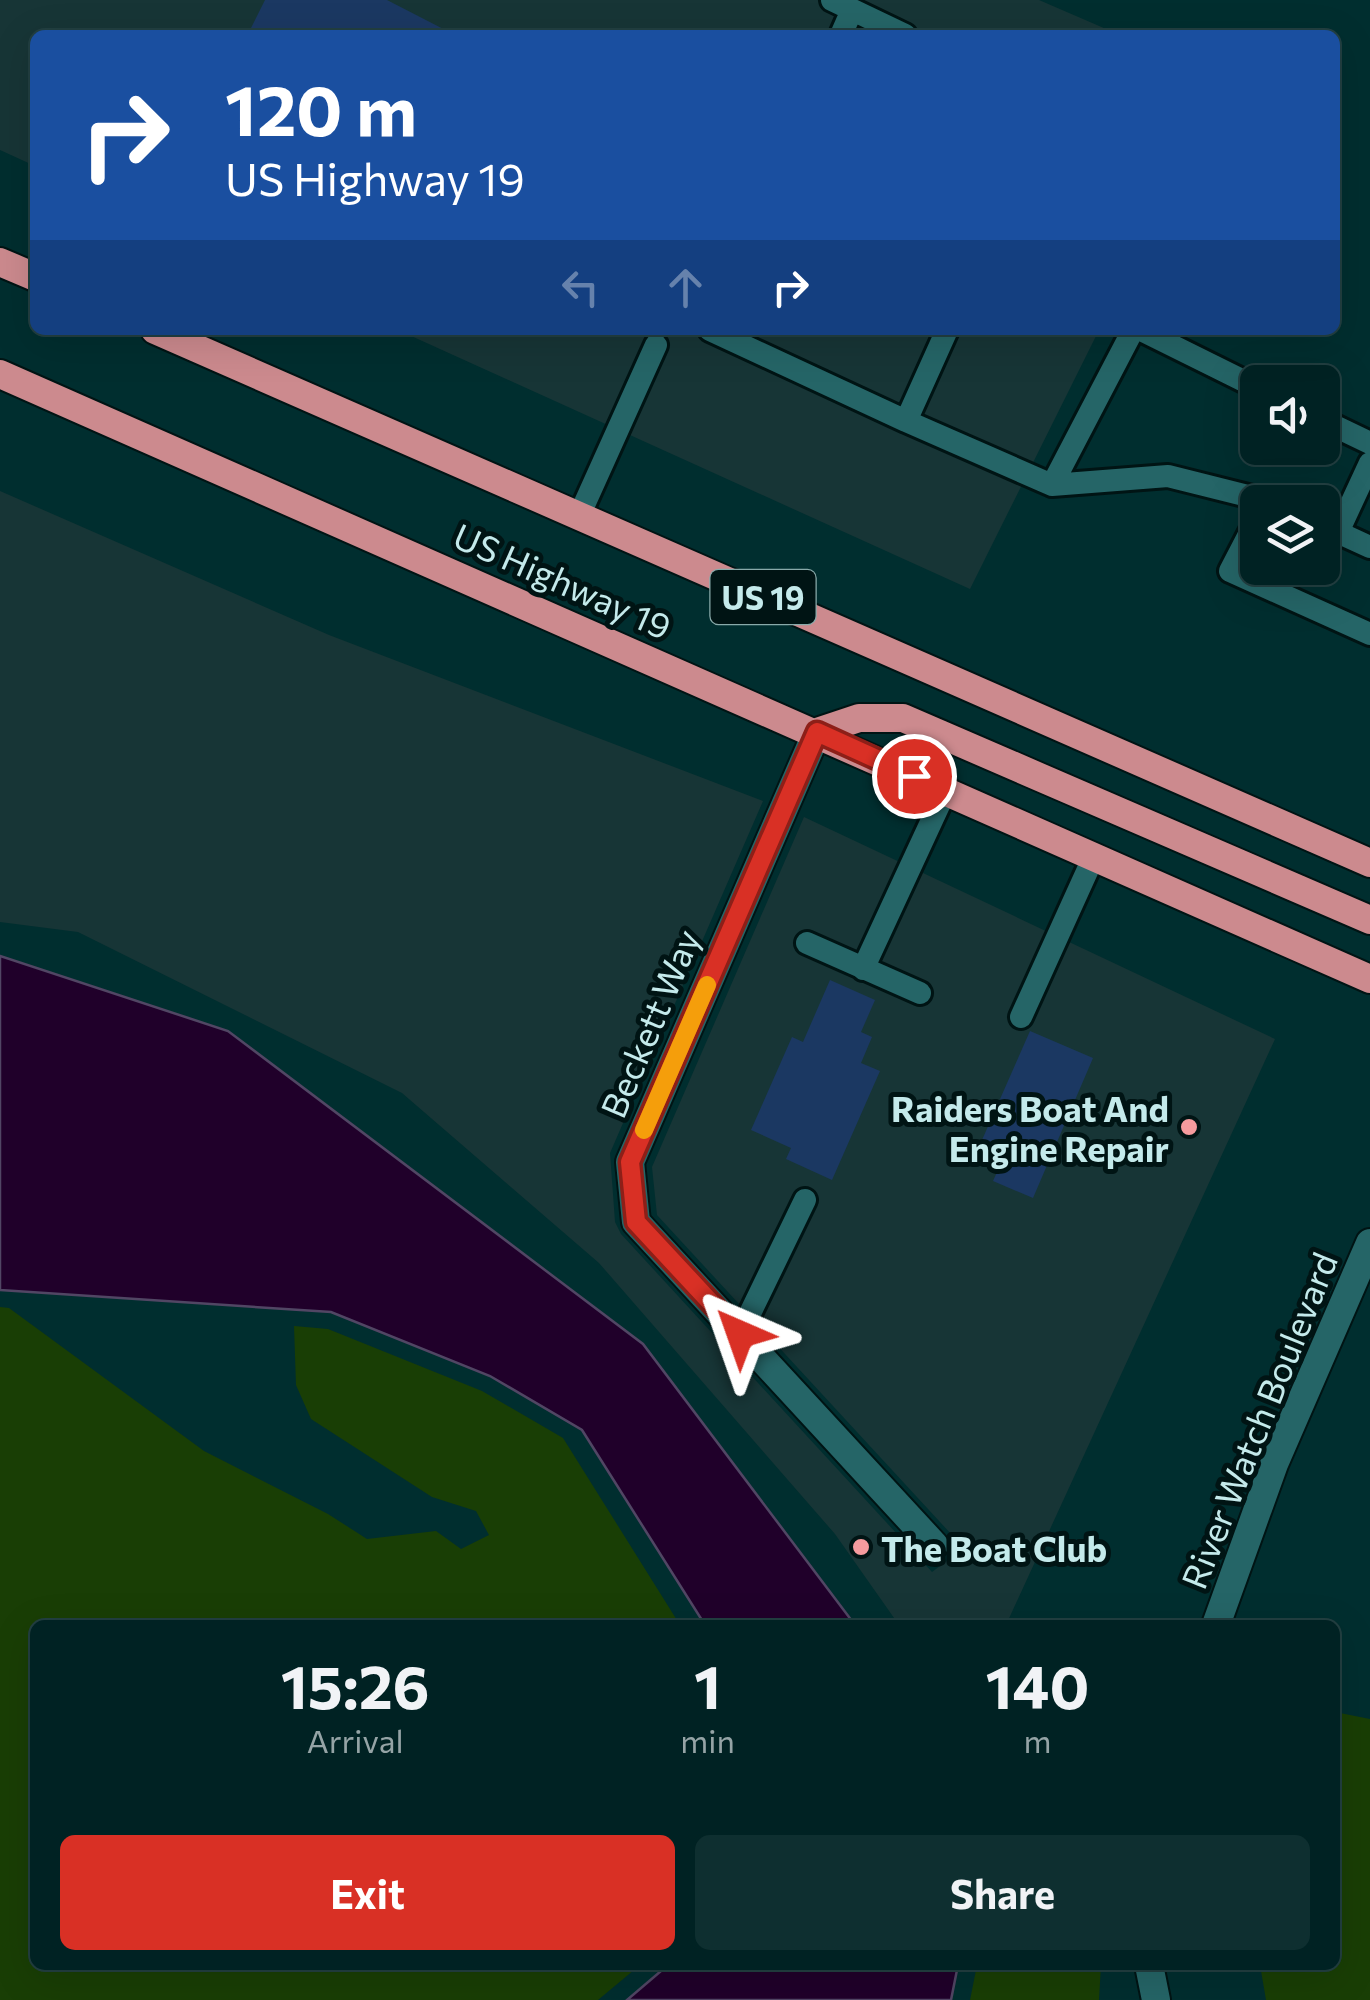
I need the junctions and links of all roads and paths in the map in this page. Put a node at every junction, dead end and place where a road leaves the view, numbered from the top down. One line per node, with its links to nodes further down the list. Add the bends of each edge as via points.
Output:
1 (842, 5): 2 (lane); 3 (lane)
2 (841, 30)
3 (894, 30)
4 (0, 262): 5 (highway)
5 (30, 275)
6 (166, 335): 21 (highway, US Highway 19 / US 19)
7 (721, 335): 14 (lane)
8 (946, 335): 14 (lane)
9 (1129, 335): 18 (lane)
10 (1151, 335): 13 (lane)
11 (656, 345): 21 (lane)
12 (0, 374): 28 (highway, US Highway 19)
13 (1240, 379)
14 (906, 421): 18 (lane)
15 (1340, 429): 16 (lane)
16 (1370, 443)
17 (1370, 463): 20 (lane)
18 (1052, 485): 19 (lane, via 1168,476)
19 (1240, 498)
20 (1340, 512)
21 (579, 516): 31 (highway, US Highway 19 / US 19)
22 (1340, 533): 23 (lane)
23 (1370, 546)
24 (1240, 551): 25 (lane, via 1230,570)
25 (1240, 575)
26 (1263, 585): 27 (lane)
27 (1370, 634)
28 (817, 732): 29 (highway, US Highway 19); 32 (highway, via 859,718 903,718); 40 (street, Beckett Way, via 630,1162 636,1222)
29 (946, 790): 30 (highway, US Highway 19); 34 (lane)
30 (1094, 856): 35 (highway, US Highway 19); 37 (lane)
31 (1370, 863)
32 (1370, 920)
33 (806, 943): 34 (lane)
34 (864, 969): 36 (lane)
35 (1370, 979)
36 (920, 993)
37 (1021, 1017)
38 (805, 1200): 40 (lane)
39 (1370, 1242): 42 (street, River Watch Boulevard, via 1274,1464)
40 (740, 1334): 41 (street, Beckett Way)
41 (934, 1544)
42 (1218, 1620)
43 (1150, 1970): 44 (street)
44 (1156, 2000)

